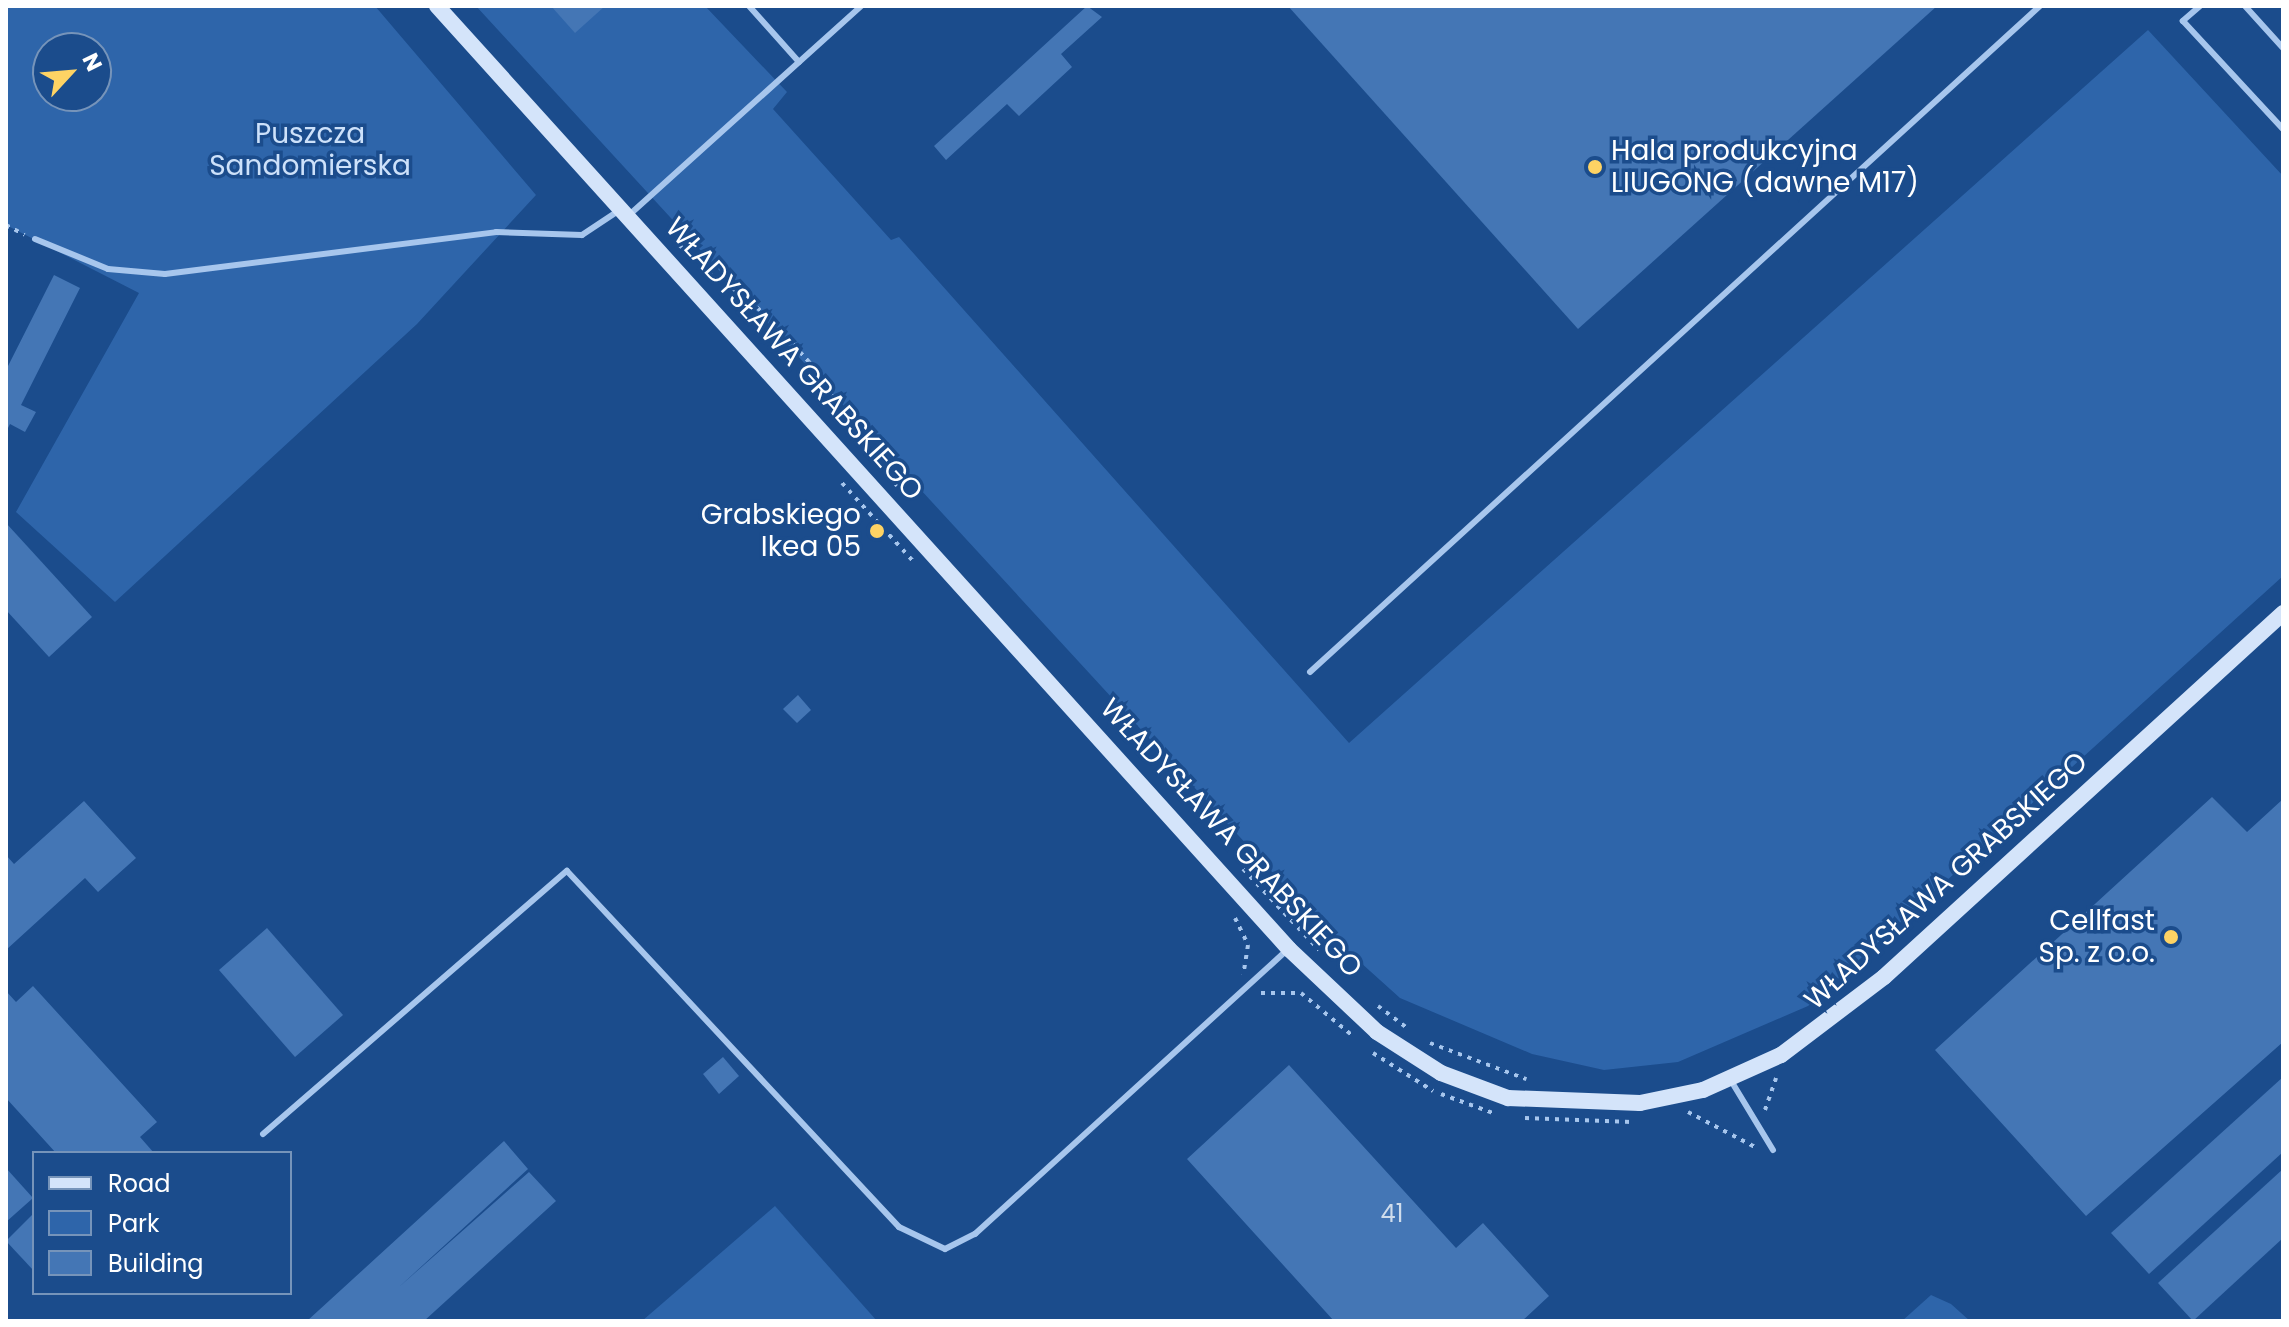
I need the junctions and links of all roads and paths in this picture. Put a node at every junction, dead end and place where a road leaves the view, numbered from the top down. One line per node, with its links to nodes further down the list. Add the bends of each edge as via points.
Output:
1 (437, 6): 10 (street, WŁADYSŁAWA GRABSKIEGO)
2 (749, 6): 8 (lane)
3 (861, 6): 8 (lane)
4 (2040, 6): 16 (lane)
5 (2200, 6): 9 (lane, via 2183,21)
6 (2245, 6): 7 (lane)
7 (2283, 48)
8 (799, 62): 10 (lane)
9 (2283, 129)
10 (624, 212): 12 (lane, via 582,235 496,232 165,274 108,269); 18 (street, WŁADYSŁAWA GRABSKIEGO)
11 (6, 225): 12 (path)
12 (35, 239)
13 (675, 242): 14 (path, via 766,315 809,362)
14 (905, 498)
15 (2283, 613): 21 (street, WŁADYSŁAWA GRABSKIEGO, via 1884,977 1781,1055)
16 (1310, 672)
17 (1234, 859): 19 (path)
18 (1289, 949): 21 (street, WŁADYSŁAWA GRABSKIEGO, via 1377,1032 1441,1073 1508,1098 1616,1105); 24 (lane, via 975,1234 945,1249 899,1227 567,871)
19 (1327, 959)
20 (1373, 1001): 22 (path, via 1430,1043)
21 (1730, 1079): 25 (lane)
22 (1532, 1080)
23 (1690, 1111): 25 (path, via 1754,1151)
24 (263, 1134)
25 (1764, 1142): 26 (lane)
26 (1773, 1150)

